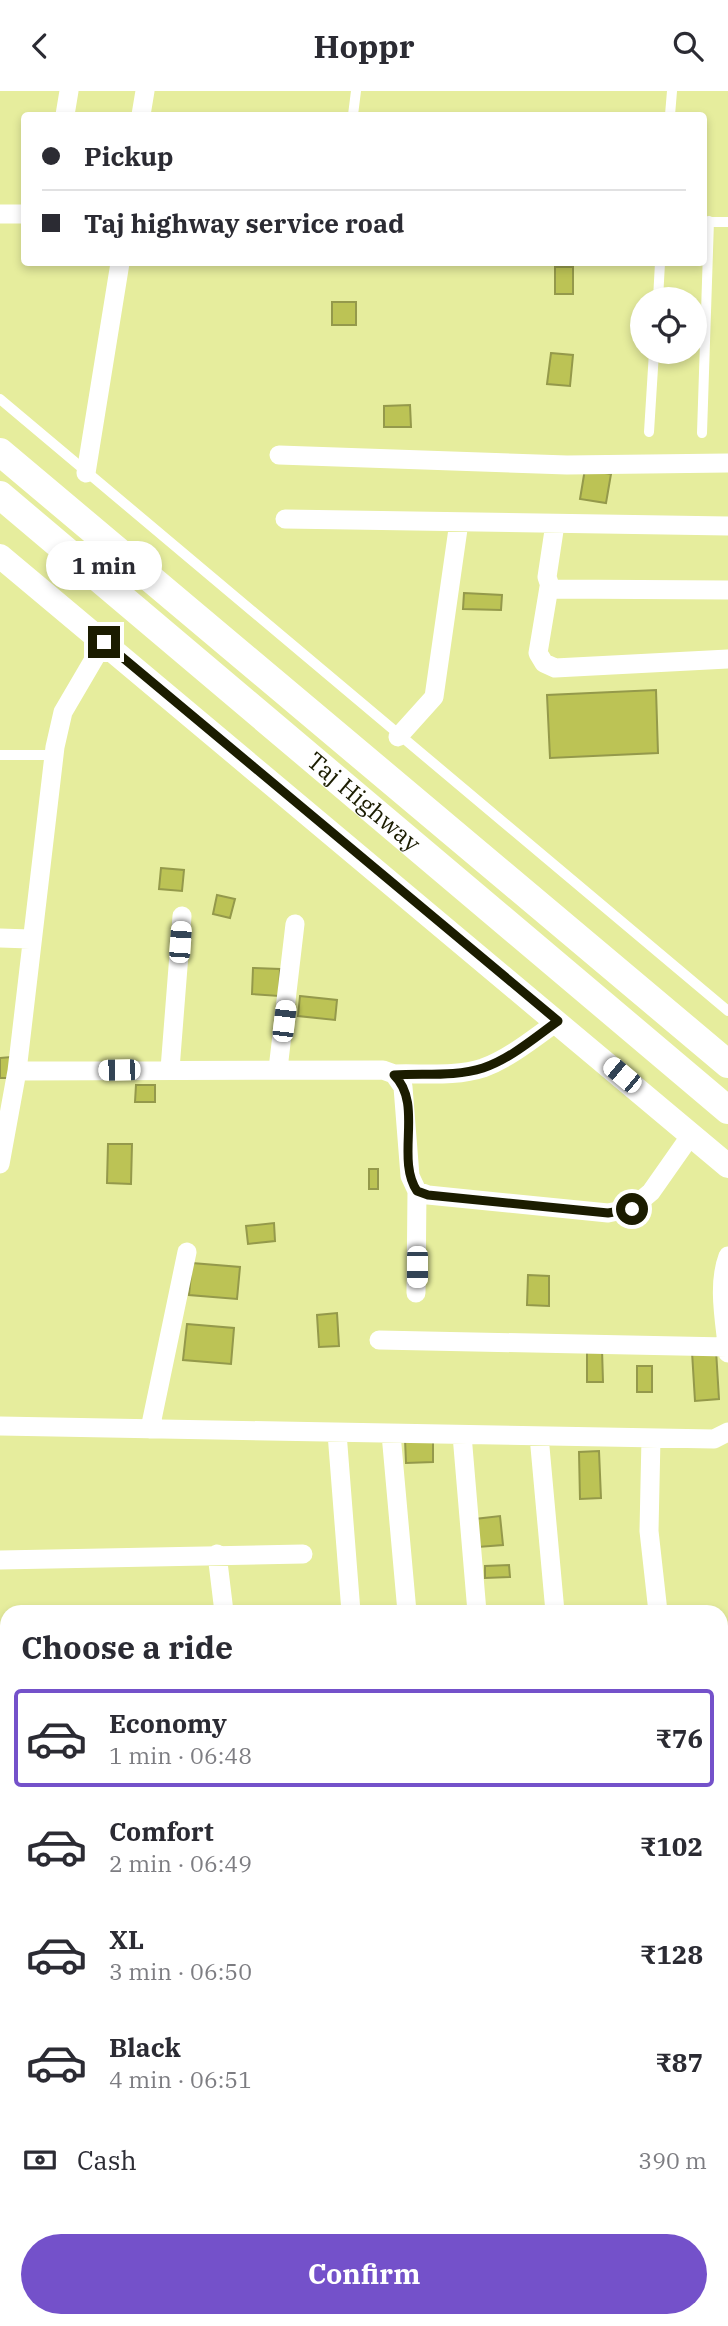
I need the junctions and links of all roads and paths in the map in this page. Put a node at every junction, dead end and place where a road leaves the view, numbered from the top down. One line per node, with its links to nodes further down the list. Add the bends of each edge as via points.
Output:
1 (69, 91): 5 (street)
2 (145, 91): 6 (street)
3 (356, 91): 7 (lane)
4 (672, 91): 8 (lane)
5 (66, 112)
6 (142, 112)
7 (353, 112)
8 (670, 112)
9 (0, 214): 10 (street)
10 (21, 214)
11 (707, 222): 12 (lane)
12 (728, 222)
13 (120, 266): 24 (street)
14 (660, 266): 16 (lane)
15 (705, 266): 20 (lane)
16 (659, 287)
17 (653, 364): 19 (lane)
18 (0, 399): 24 (lane)
19 (649, 432)
20 (702, 433)
21 (0, 452): 44 (main road)
22 (279, 454): 23 (street, via 567,465)
23 (728, 463)
24 (86, 473): 35 (lane)
25 (0, 495): 49 (main road, Taj Highway)
26 (285, 519): 27 (street)
27 (459, 522): 28 (street); 35 (street, via 434,697)
28 (555, 524): 29 (street); 31 (street)
29 (728, 527)
30 (0, 556): 33 (street)
31 (549, 587): 32 (street, via 558,591); 34 (street, via 538,653 544,663 555,668)
32 (728, 590)
33 (104, 642): 37 (street, via 63,712); 43 (street)
34 (728, 659)
35 (398, 737): 42 (lane)
36 (0, 755): 37 (lane)
37 (54, 755): 41 (street)
38 (182, 916): 45 (street)
39 (295, 924): 46 (street)
40 (0, 938): 41 (street)
41 (30, 939): 47 (street)
42 (728, 1011)
43 (558, 1021): 48 (street, via 483,1068); 50 (street)
44 (728, 1064)
45 (170, 1069): 46 (street); 47 (street)
46 (278, 1069): 48 (street, via 383,1070)
47 (17, 1071): 51 (street)
48 (394, 1075): 53 (street, via 406,1101 410,1176)
49 (728, 1110)
50 (691, 1135): 52 (street); 53 (street, via 651,1192 632,1209 608,1213)
51 (0, 1164)
52 (728, 1166)
53 (417, 1191): 56 (street)
54 (187, 1252): 61 (street)
55 (728, 1256): 58 (street, via 722,1289)
56 (416, 1293)
57 (379, 1340): 58 (street)
58 (727, 1347): 59 (street)
59 (728, 1353)
60 (0, 1426): 61 (street)
61 (150, 1429): 62 (street)
62 (337, 1433): 63 (street); 72 (street)
63 (391, 1434): 64 (street); 73 (street)
64 (462, 1435): 66 (street); 74 (street)
65 (728, 1435): 67 (street)
66 (538, 1436): 67 (street); 75 (street)
67 (651, 1438): 76 (street, via 649,1531)
68 (217, 1554): 69 (street); 70 (street); 71 (street)
69 (303, 1554)
70 (0, 1560)
71 (223, 1605)
72 (350, 1605)
73 (406, 1605)
74 (476, 1605)
75 (554, 1605)
76 (657, 1605)

